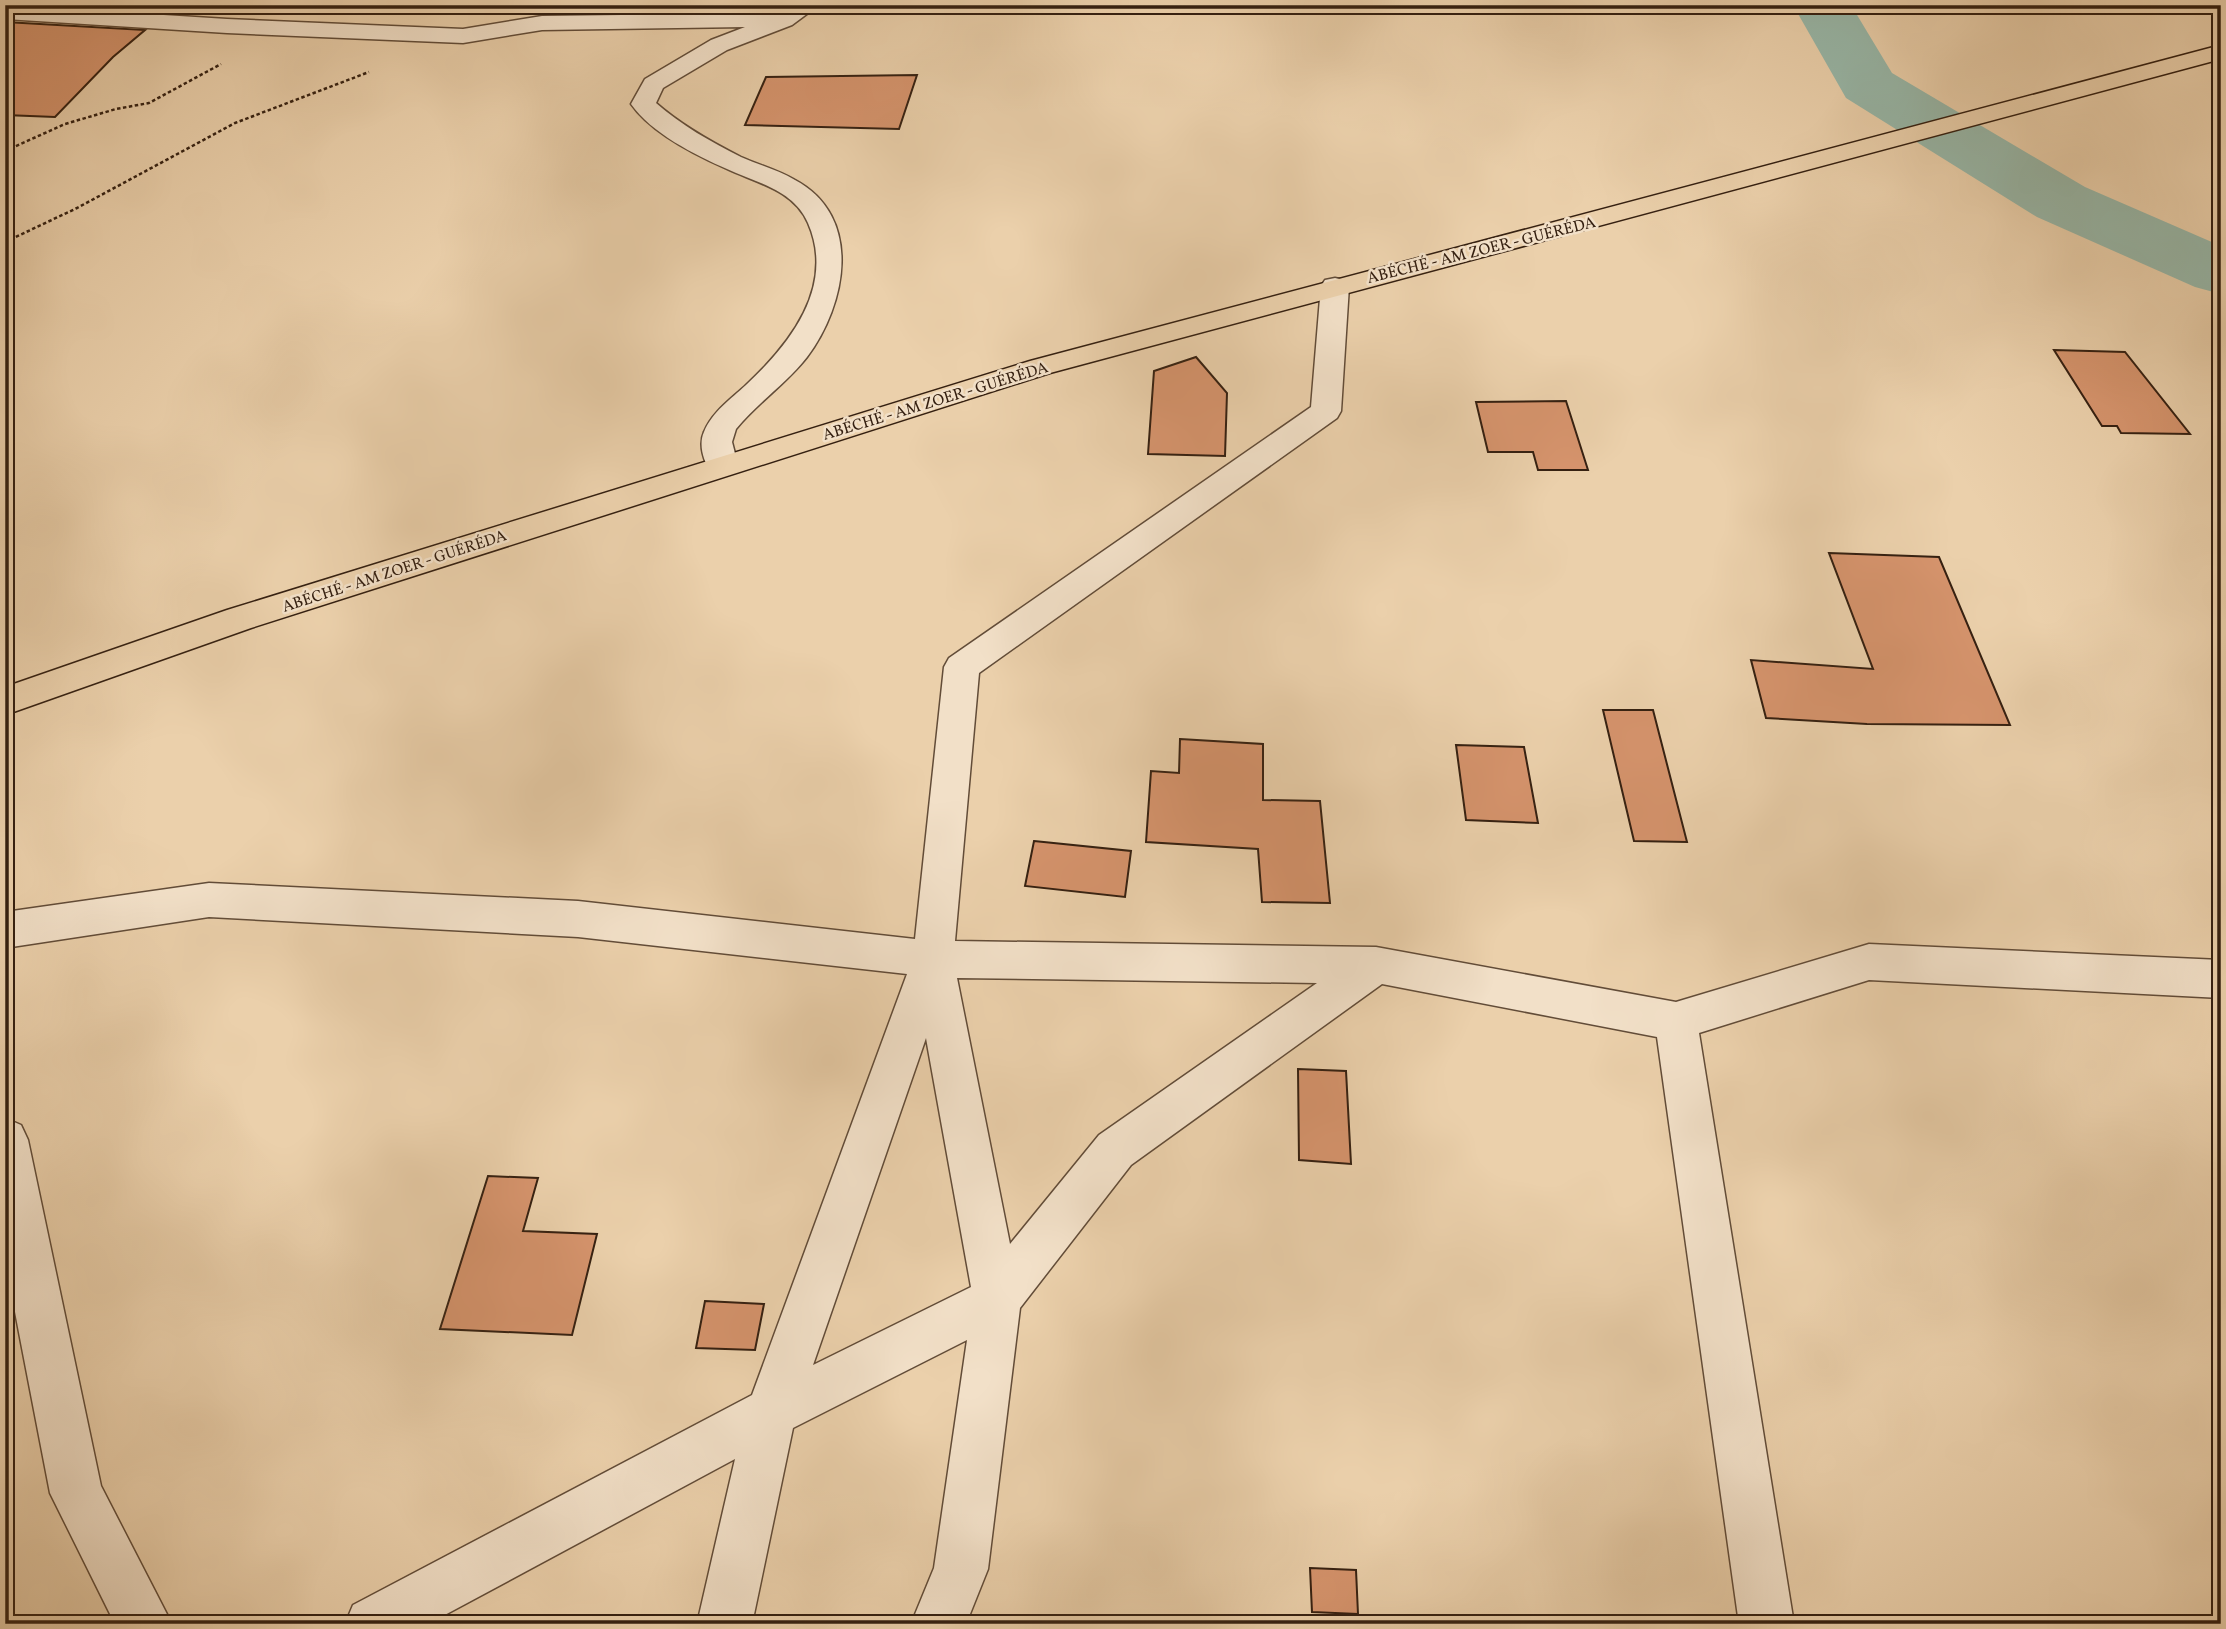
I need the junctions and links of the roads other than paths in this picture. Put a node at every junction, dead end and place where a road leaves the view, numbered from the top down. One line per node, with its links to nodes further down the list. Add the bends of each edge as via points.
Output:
1 (808, 5): 3 (street)
2 (5, 12): 3 (street, via 463,36 542,23)
3 (784, 20): 6 (street, via 719,45 653,84 643,104 661,121 800,194 826,228 829,267 818,308 802,343 726,421 717,439)
4 (2219, 54): 5 (main road, ABÉCHÉ - AM ZOER - GUÉRÉDA)
5 (1335, 286): 6 (main road, ABÉCHÉ - AM ZOER - GUÉRÉDA, via 1040,367); 9 (street, via 1326,411 962,667)
6 (723, 465): 7 (main road, ABÉCHÉ - AM ZOER - GUÉRÉDA, via 239,619)
7 (5, 701)
8 (5, 930): 9 (street, via 209,900 578,919)
9 (933, 959): 10 (street); 14 (street); 15 (street)
10 (1376, 965): 12 (street); 14 (street, via 1115,1150)
11 (2221, 979): 12 (street, via 1869,962)
12 (1676, 1021): 20 (street)
13 (5, 1140): 16 (street, via 76,1493)
14 (997, 1299): 15 (street); 19 (street, via 961,1569)
15 (771, 1412): 17 (street); 18 (street)
16 (145, 1624)
17 (372, 1624)
18 (724, 1624)
19 (937, 1624)
20 (1767, 1624)

